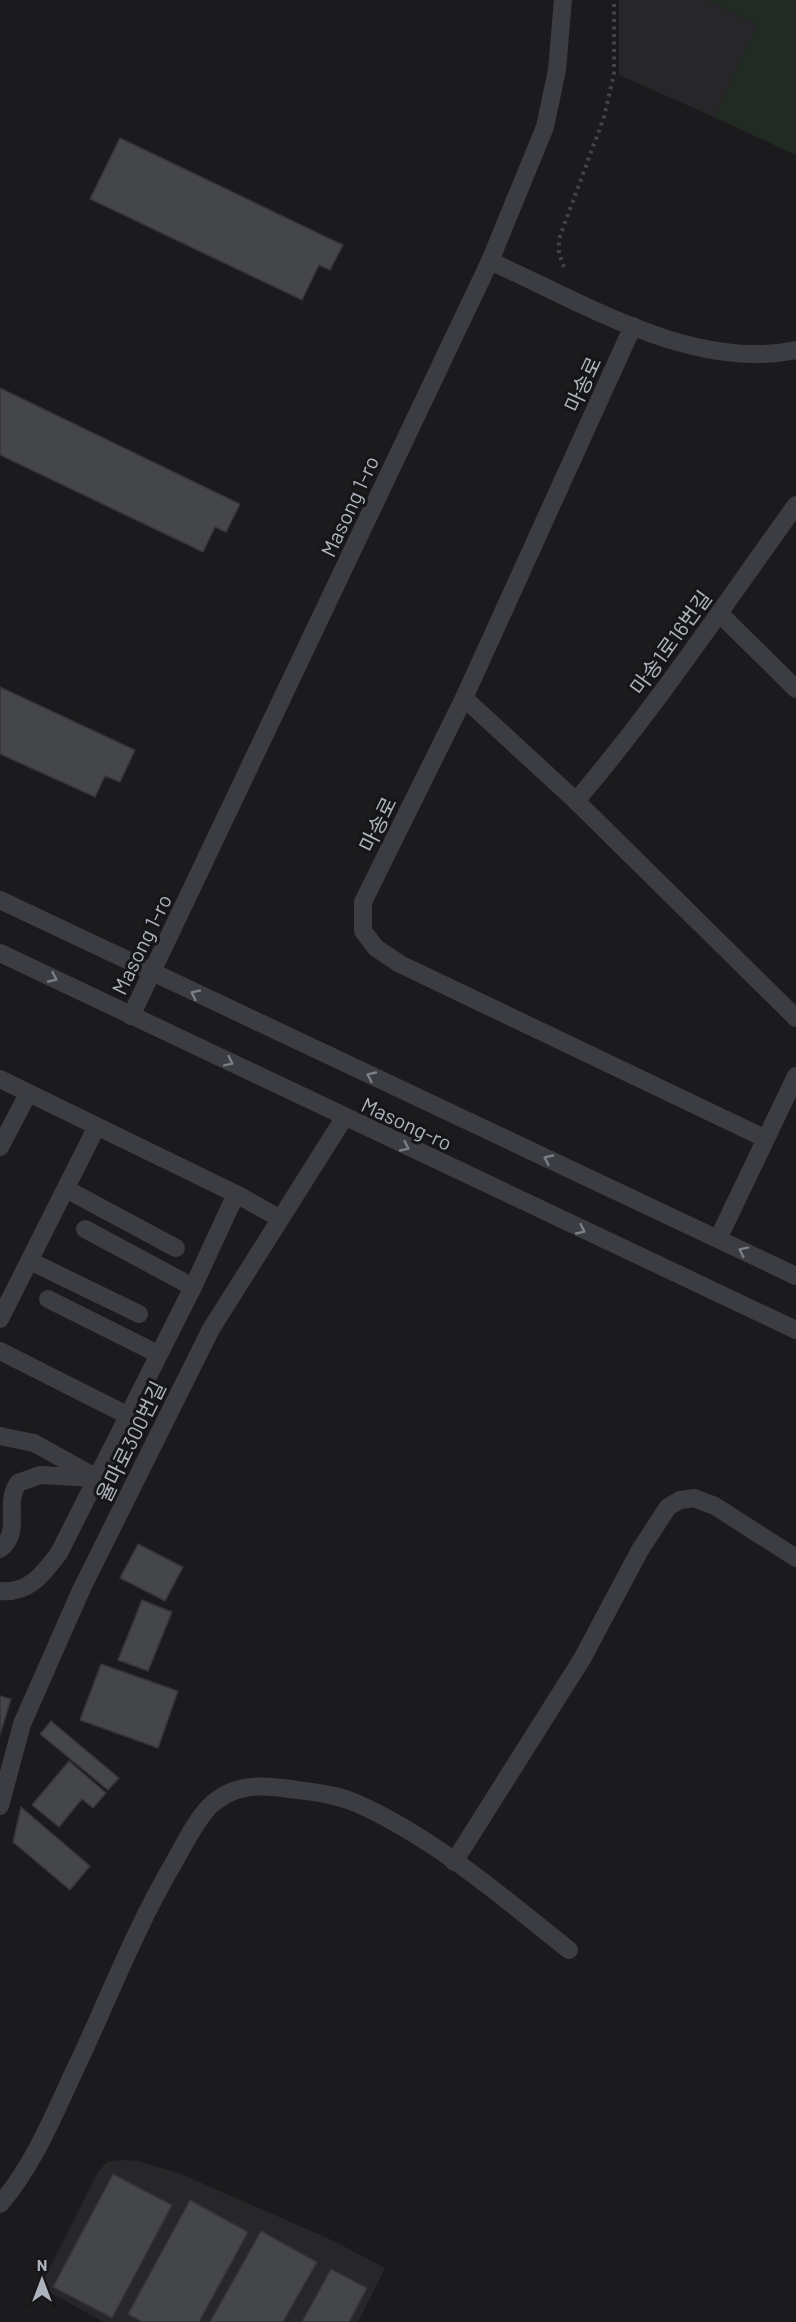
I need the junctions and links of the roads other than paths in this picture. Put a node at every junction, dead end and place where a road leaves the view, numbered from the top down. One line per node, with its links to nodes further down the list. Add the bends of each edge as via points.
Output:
1 (563, 0): 2 (street, Masong 1-ro, via 557,70 545,127)
2 (490, 261): 3 (street); 12 (street, Masong 1-ro)
3 (633, 326): 4 (street, via 710,351 752,354); 8 (street, 마송로)
4 (796, 350)
5 (796, 505): 6 (street, 마송1로16번길)
6 (719, 613): 7 (street); 9 (street, 마송1로16번길, via 622,747)
7 (796, 689)
8 (464, 698): 9 (street); 20 (street, 마송로, via 363,902 363,931 376,948 400,964)
9 (576, 801): 14 (street)
10 (0, 900): 12 (street, Masong-ro)
11 (0, 953): 13 (street, Masong-ro, one-way to 13)
12 (153, 974): 13 (street, Masong 1-ro); 26 (street, Masong-ro, one-way to 12)
13 (131, 1016): 18 (street, Masong-ro, one-way to 18)
14 (796, 1018)
15 (796, 1076): 20 (street)
16 (0, 1079): 17 (street)
17 (28, 1094): 19 (street); 21 (street)
18 (344, 1118): 24 (street, 율마로300번길); 34 (street, Masong-ro, one-way to 34)
19 (96, 1128): 22 (street); 23 (street)
20 (764, 1138): 26 (street)
21 (0, 1147)
22 (66, 1189): 27 (street); 28 (street)
23 (236, 1194): 24 (street); 30 (street)
24 (279, 1218): 43 (street, 율마로300번길, via 211,1329 82,1588 22,1724)
25 (86, 1229): 30 (street)
26 (718, 1239): 29 (street, Masong-ro, one-way to 26)
27 (176, 1248)
28 (30, 1261): 32 (street); 33 (street)
29 (796, 1276)
30 (193, 1287): 36 (street)
31 (48, 1299): 36 (street)
32 (139, 1314)
33 (0, 1319)
34 (796, 1330)
35 (0, 1351): 37 (street)
36 (158, 1354): 37 (street)
37 (128, 1415): 39 (street)
38 (0, 1436): 39 (street, via 34,1443)
39 (96, 1479): 40 (street, via 40,1475 18,1483 11,1500 13,1532); 42 (street, via 59,1553 41,1578 24,1588)
40 (0, 1549)
41 (796, 1558): 44 (street, via 715,1506 694,1498 668,1507 640,1550 582,1659)
42 (0, 1591)
43 (0, 1806)
44 (454, 1862): 45 (street); 46 (street, via 401,1826 355,1803 326,1794 250,1785 228,1792 193,1829 156,1894 52,2118 24,2171)
45 (569, 1950)
46 (0, 2204)

